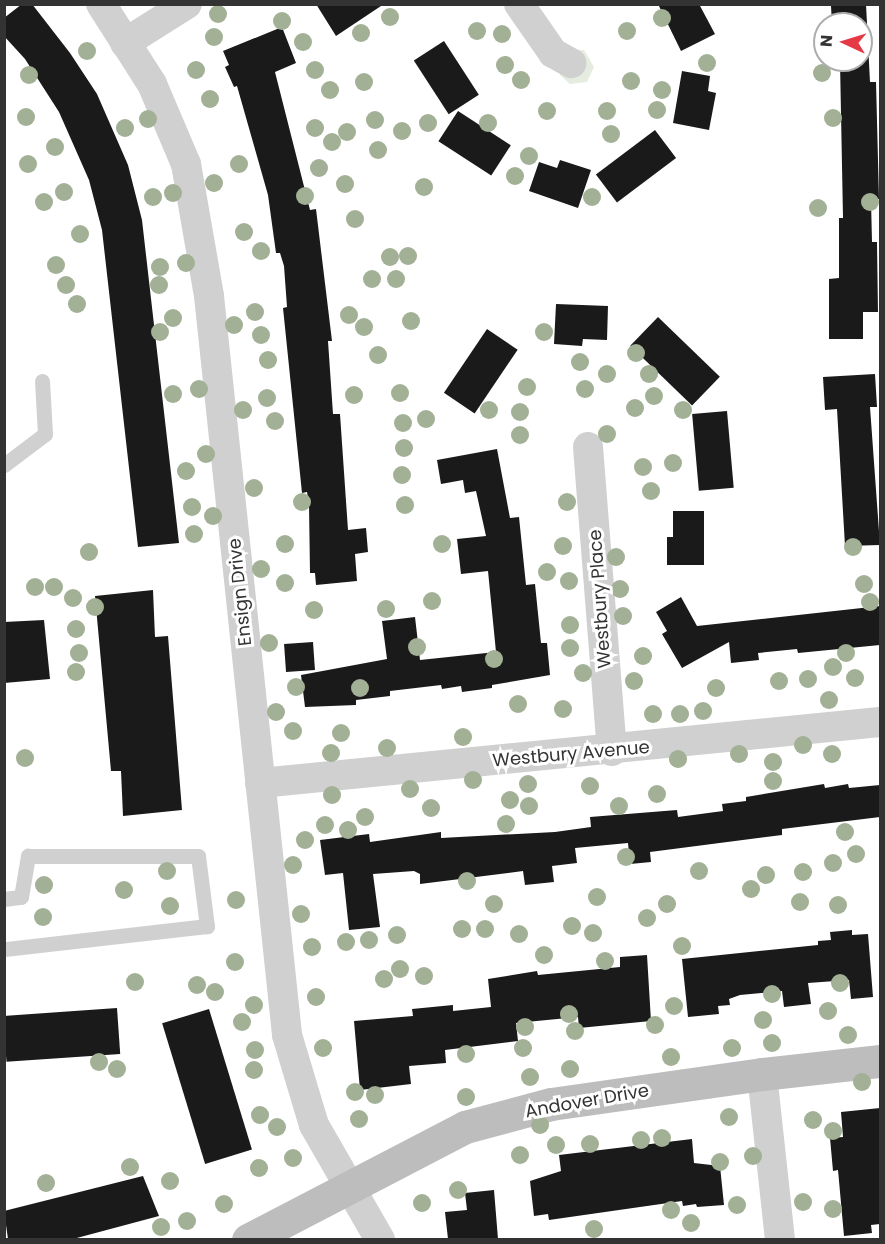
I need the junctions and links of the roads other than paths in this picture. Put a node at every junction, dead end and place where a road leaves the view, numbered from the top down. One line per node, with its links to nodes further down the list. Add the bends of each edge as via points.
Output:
1 (101, 4): 4 (street, Ensign Drive)
2 (187, 4): 4 (street)
3 (519, 4): 5 (street, via 553,53)
4 (125, 43): 11 (street, Ensign Drive, via 152,84 186,164 209,296)
5 (571, 63)
6 (42, 381): 8 (lane, via 45,434)
7 (588, 447): 10 (street, Westbury Place)
8 (4, 465)
9 (880, 722): 10 (street, Westbury Avenue)
10 (612, 751): 11 (street, Westbury Avenue)
11 (260, 783): 16 (street, Ensign Drive, via 287,1035 314,1125)
12 (4, 899): 13 (lane, via 21,897 28,856 198,856 207,926)
13 (4, 949)
14 (880, 1061): 15 (street, Andover Drive)
15 (762, 1074): 16 (street, Andover Drive, via 552,1104 465,1127); 19 (street)
16 (353, 1188): 17 (street, Andover Drive); 18 (street, Ensign Drive)
17 (248, 1239)
18 (381, 1239)
19 (780, 1239)

